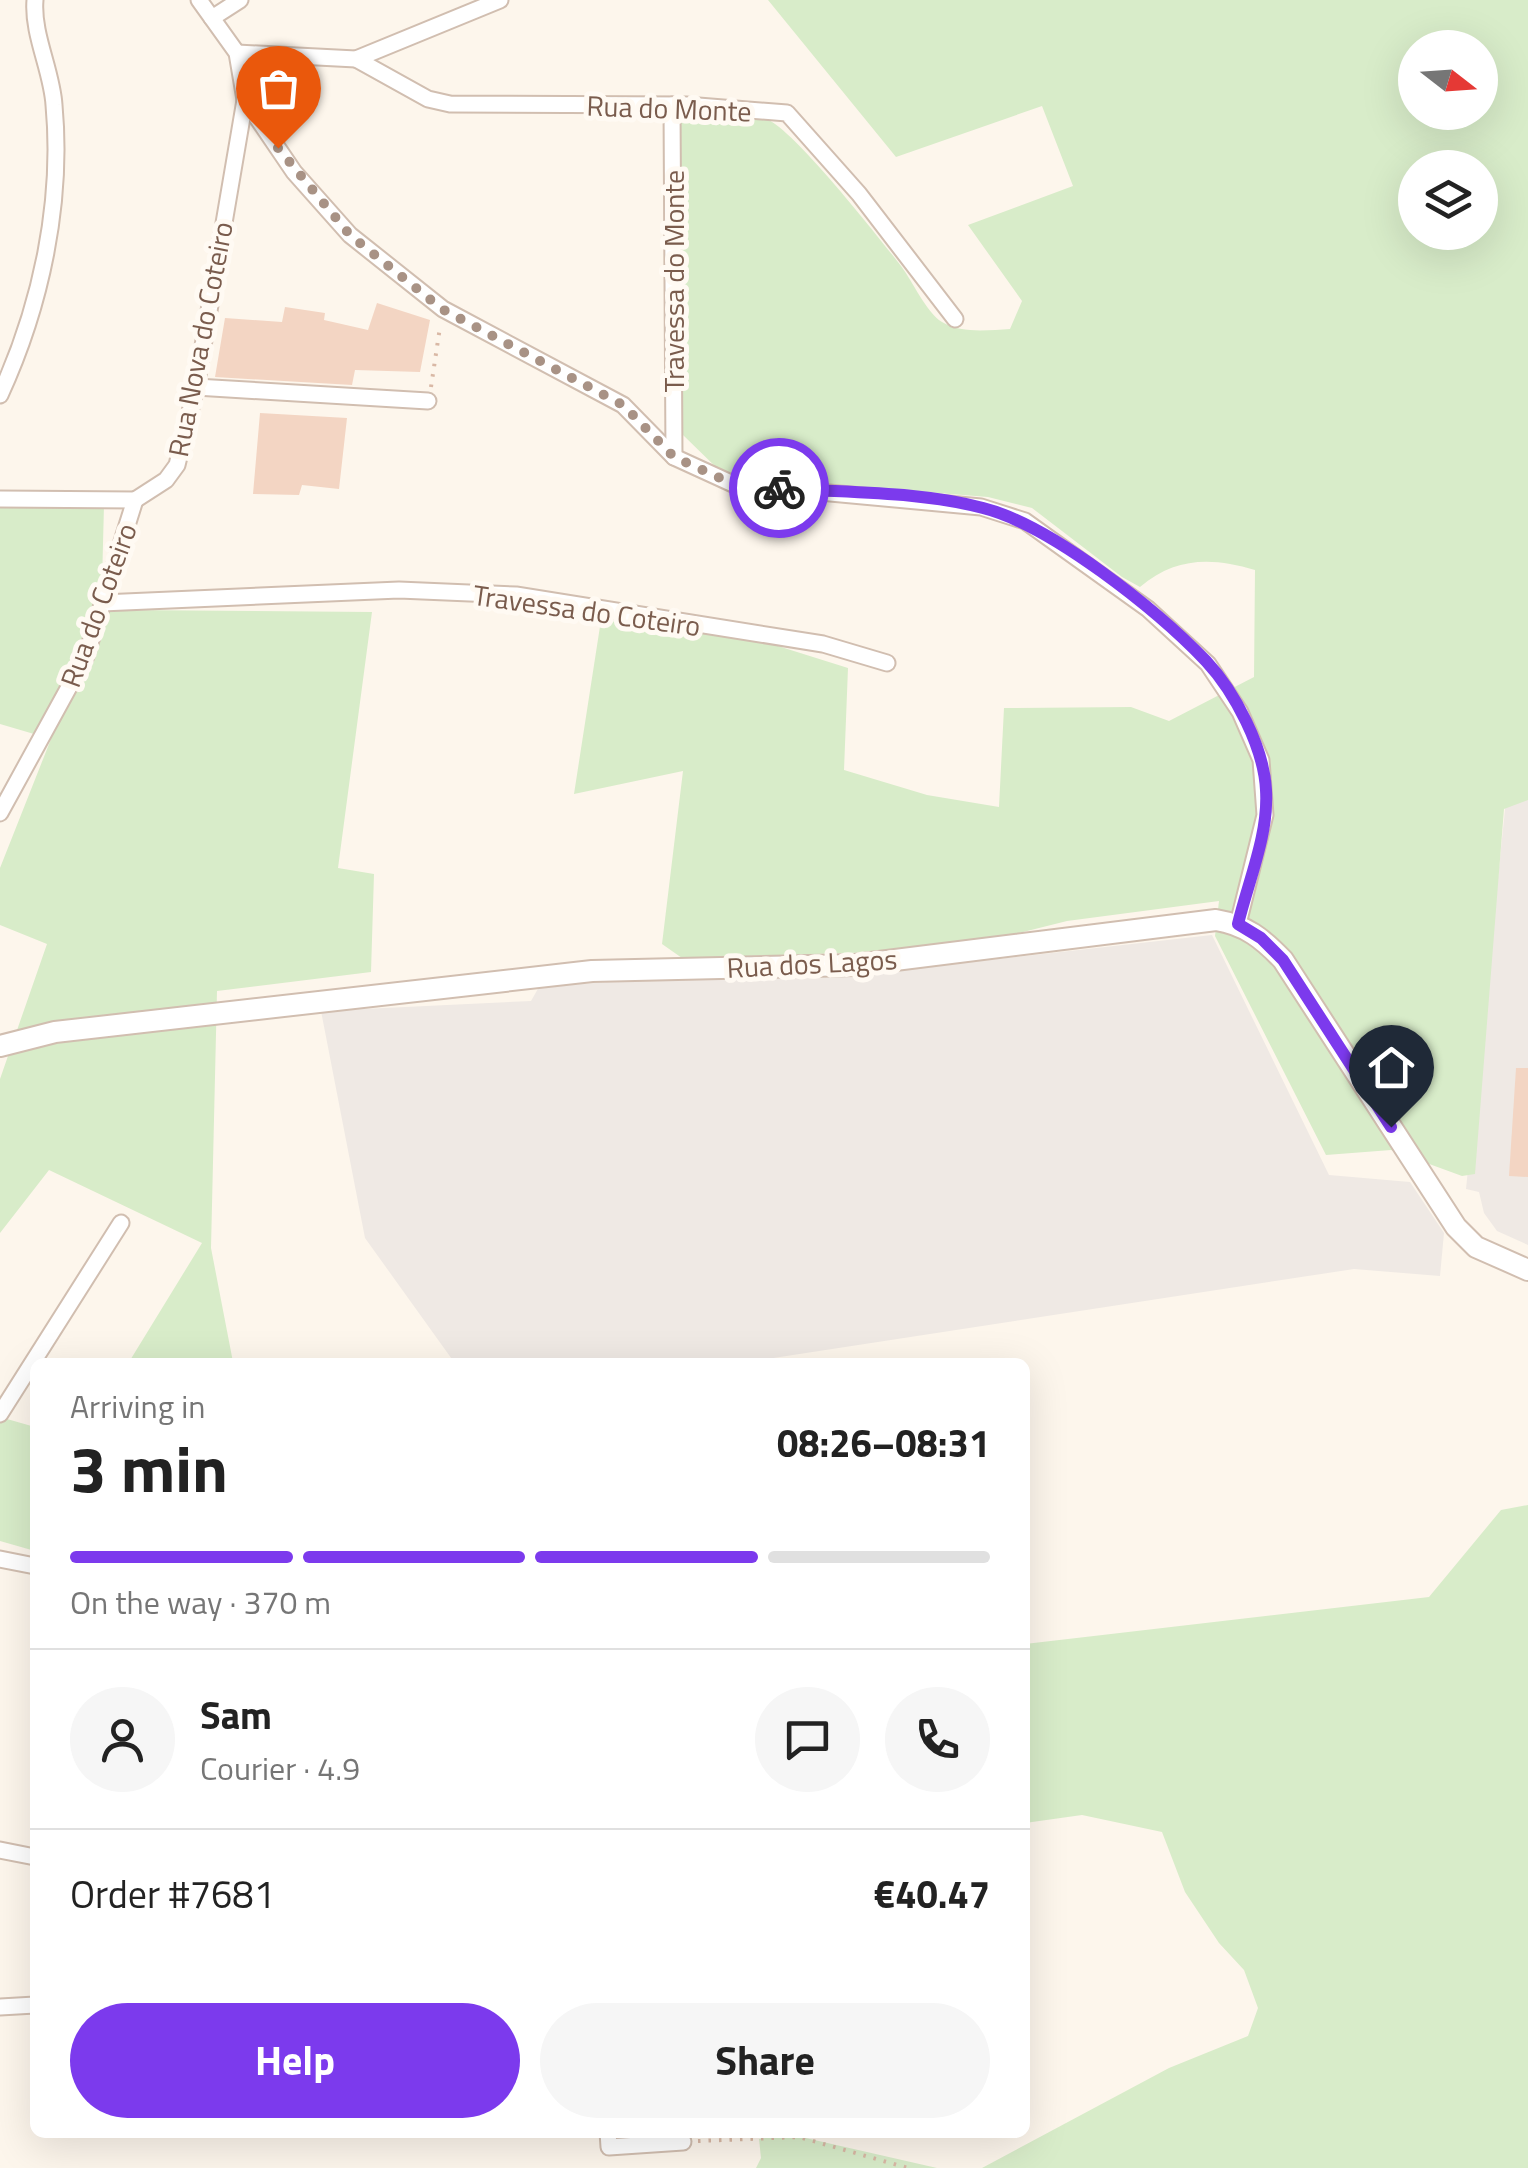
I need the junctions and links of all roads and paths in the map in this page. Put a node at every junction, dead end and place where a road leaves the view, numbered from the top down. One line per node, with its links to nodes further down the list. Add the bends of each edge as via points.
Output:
1 (35, 0): 14 (street, via 54,99 59,171 52,228)
2 (198, 0): 6 (street)
3 (240, 0): 6 (street)
4 (500, 0): 5 (street)
5 (472, 5): 8 (street)
6 (212, 18): 7 (street)
7 (237, 52): 8 (street); 9 (street)
8 (356, 59): 10 (street, Rua do Monte, via 415,93 450,104)
9 (245, 100): 11 (street, via 294,172 350,235); 13 (street, Rua Nova do Coteiro)
10 (672, 105): 12 (street, Rua do Monte, via 788,112); 16 (street, Travessa do Monte)
11 (442, 309): 15 (path); 16 (street, via 623,405)
12 (955, 318)
13 (196, 386): 15 (street); 18 (street, Rua Nova do Coteiro, via 177,465)
14 (0, 395)
15 (428, 402)
16 (674, 457): 22 (street, via 733,484 981,507 1025,521 1124,592 1208,664 1261,760 1265,815)
17 (0, 499): 18 (street)
18 (135, 500): 19 (street, Rua do Coteiro)
19 (102, 603): 20 (street, Travessa do Coteiro, via 399,590 516,595 823,644); 21 (street, Rua do Coteiro, via 86,656)
20 (887, 663)
21 (0, 813)
22 (1238, 924): 23 (street, Rua dos Lagos, via 1194,920 855,966 592,972 55,1032); 25 (street, via 1283,960 1456,1227 1476,1248)
23 (0, 1046)
24 (121, 1223): 26 (street)
25 (1528, 1270)
26 (35, 1358)
27 (30, 1367): 28 (street)
28 (0, 1414)
29 (0, 1559): 30 (street)
30 (30, 1565)
31 (0, 1850): 32 (street)
32 (30, 1856)
33 (30, 2005): 34 (street)
34 (0, 2008)
35 (608, 2138): 36 (street, via 609,2147)
36 (683, 2142): 37 (path, via 799,2138)
37 (908, 2168)

